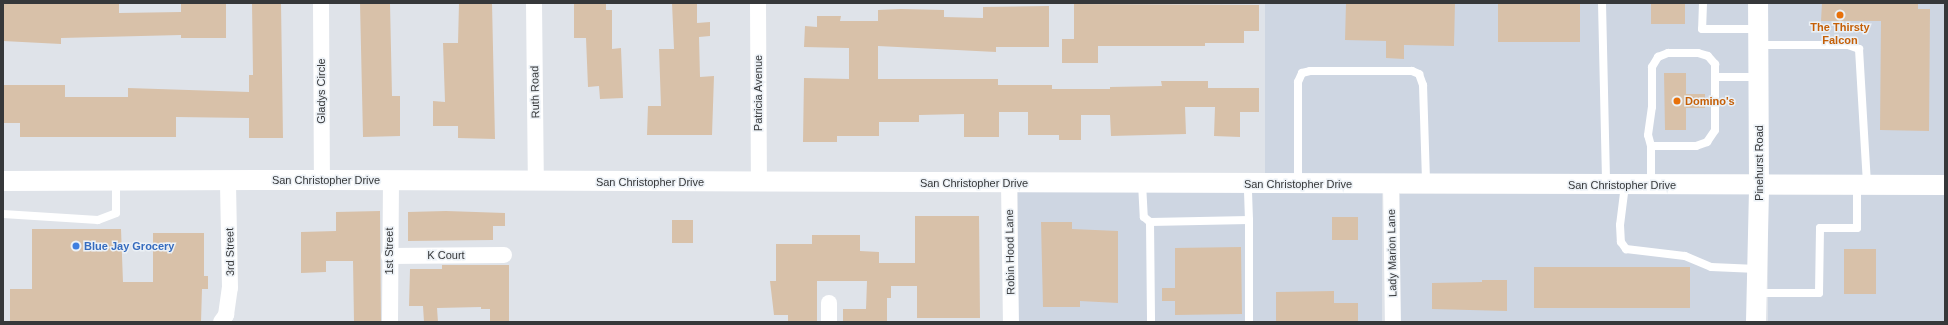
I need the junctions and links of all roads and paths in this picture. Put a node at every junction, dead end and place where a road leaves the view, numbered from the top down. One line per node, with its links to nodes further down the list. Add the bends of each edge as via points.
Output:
1 (321, 3): 12 (street, Gladys Circle)
2 (534, 3): 15 (street, Ruth Road)
3 (758, 3): 17 (street, Patricia Avenue)
4 (1602, 3): 24 (lane)
5 (1703, 3): 7 (lane, via 1702,29)
6 (1758, 3): 7 (street, Pinehurst Road)
7 (1758, 37): 9 (street, Pinehurst Road); 27 (lane, via 1848,45 1859,49)
8 (1715, 77): 9 (lane); 10 (lane, via 1715,130 1707,142 1696,146); 10 (lane, via 1715,64 1708,56 1698,53 1668,53 1658,57 1652,67 1652,107 1648,135)
9 (1758, 77): 26 (street, Pinehurst Road)
10 (1652, 146): 25 (lane)
11 (228, 180): 12 (street, San Christopher Drive); 14 (street, San Christopher Drive); 39 (street, 3rd Street, via 230,288 226,315)
12 (322, 180): 13 (street, San Christopher Drive)
13 (390, 180): 15 (street, San Christopher Drive); 33 (street, 1st Street)
14 (116, 181): 16 (street, San Christopher Drive); 29 (lane, via 116,213 98,220)
15 (536, 181): 17 (street, San Christopher Drive)
16 (3, 182)
17 (759, 182): 18 (street, San Christopher Drive)
18 (1010, 183): 19 (street, San Christopher Drive); 42 (street, Robin Hood Lane)
19 (1142, 183): 20 (street, San Christopher Drive); 31 (lane, via 1144,217)
20 (1248, 184): 21 (street, San Christopher Drive); 30 (lane)
21 (1298, 184): 22 (street, San Christopher Drive); 23 (lane, via 1298,82 1302,73 1326,71 1412,71 1419,74 1423,85)
22 (1391, 184): 23 (street, San Christopher Drive); 43 (street, Lady Marion Lane)
23 (1426, 184): 24 (street, San Christopher Drive)
24 (1615, 185): 25 (street, San Christopher Drive); 34 (lane, via 1621,242 1626,249 1685,256 1711,267)
25 (1650, 185): 26 (street, San Christopher Drive)
26 (1759, 185): 27 (street, San Christopher Drive); 34 (street, Pinehurst Road)
27 (1862, 185): 28 (street, San Christopher Drive); 35 (lane, via 1857,228 1820,228 1819,293)
28 (1945, 185)
29 (3, 214)
30 (1249, 220): 31 (lane); 38 (lane)
31 (1150, 222): 37 (lane)
32 (504, 255): 33 (street, K Court)
33 (389, 256): 40 (street, 1st Street)
34 (1758, 269): 35 (street, Pinehurst Road)
35 (1757, 293): 44 (street, Pinehurst Road)
36 (829, 303): 41 (street)
37 (1151, 319)
38 (1249, 319)
39 (220, 322)
40 (390, 322)
41 (829, 322)
42 (1011, 322)
43 (1393, 322)
44 (1756, 322)

